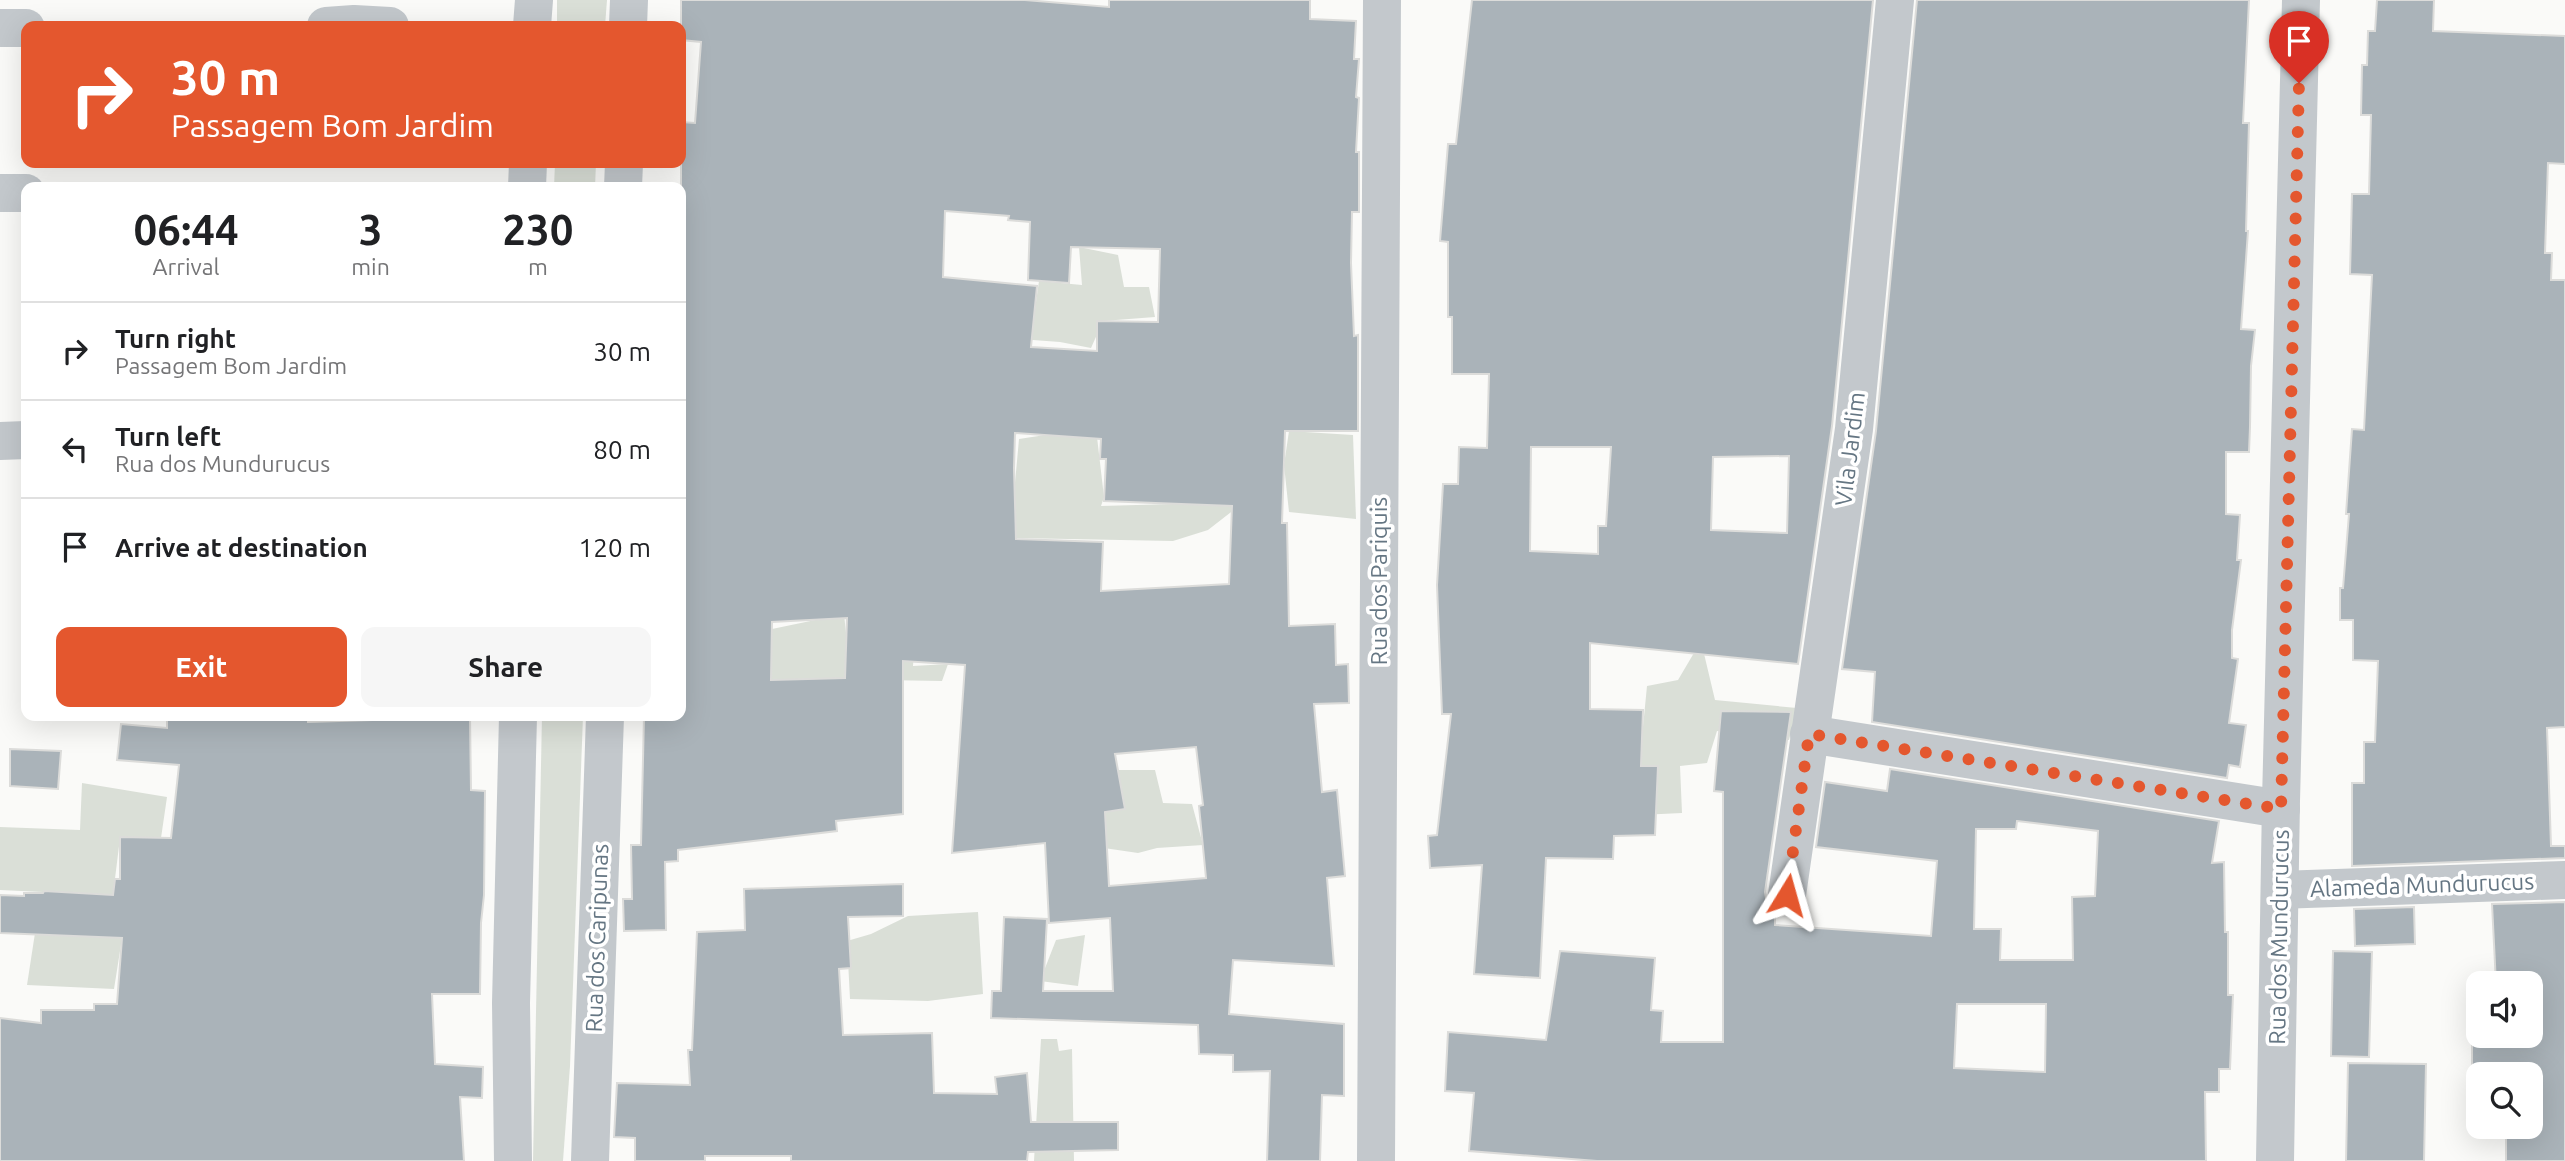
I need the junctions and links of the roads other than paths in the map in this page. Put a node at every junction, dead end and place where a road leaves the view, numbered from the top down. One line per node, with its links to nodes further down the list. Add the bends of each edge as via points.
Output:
1 (534, 0): 6 (street)
2 (629, 0): 7 (street)
3 (1382, 0): 23 (street, Rua dos Pariquis)
4 (1895, 0): 16 (street, Vila Jardim, via 1854,429)
5 (2301, 0): 17 (street, Rua dos Mundurucus)
6 (532, 21)
7 (628, 21)
8 (0, 28): 9 (street)
9 (21, 28)
10 (0, 192): 11 (street)
11 (21, 193)
12 (21, 440): 13 (street)
13 (0, 441)
14 (517, 721): 21 (street, via 510,1003)
15 (605, 721): 22 (street, Rua dos Caripunas)
16 (1809, 734): 17 (street); 20 (street, Vila Jardim)
17 (2281, 809): 19 (street, Rua dos Mundurucus)
18 (2565, 880): 19 (street, Alameda Mundurucus)
19 (2280, 890): 24 (street, Rua dos Mundurucus)
20 (1787, 895)
21 (513, 1161)
22 (590, 1161)
23 (1376, 1161)
24 (2275, 1161)

